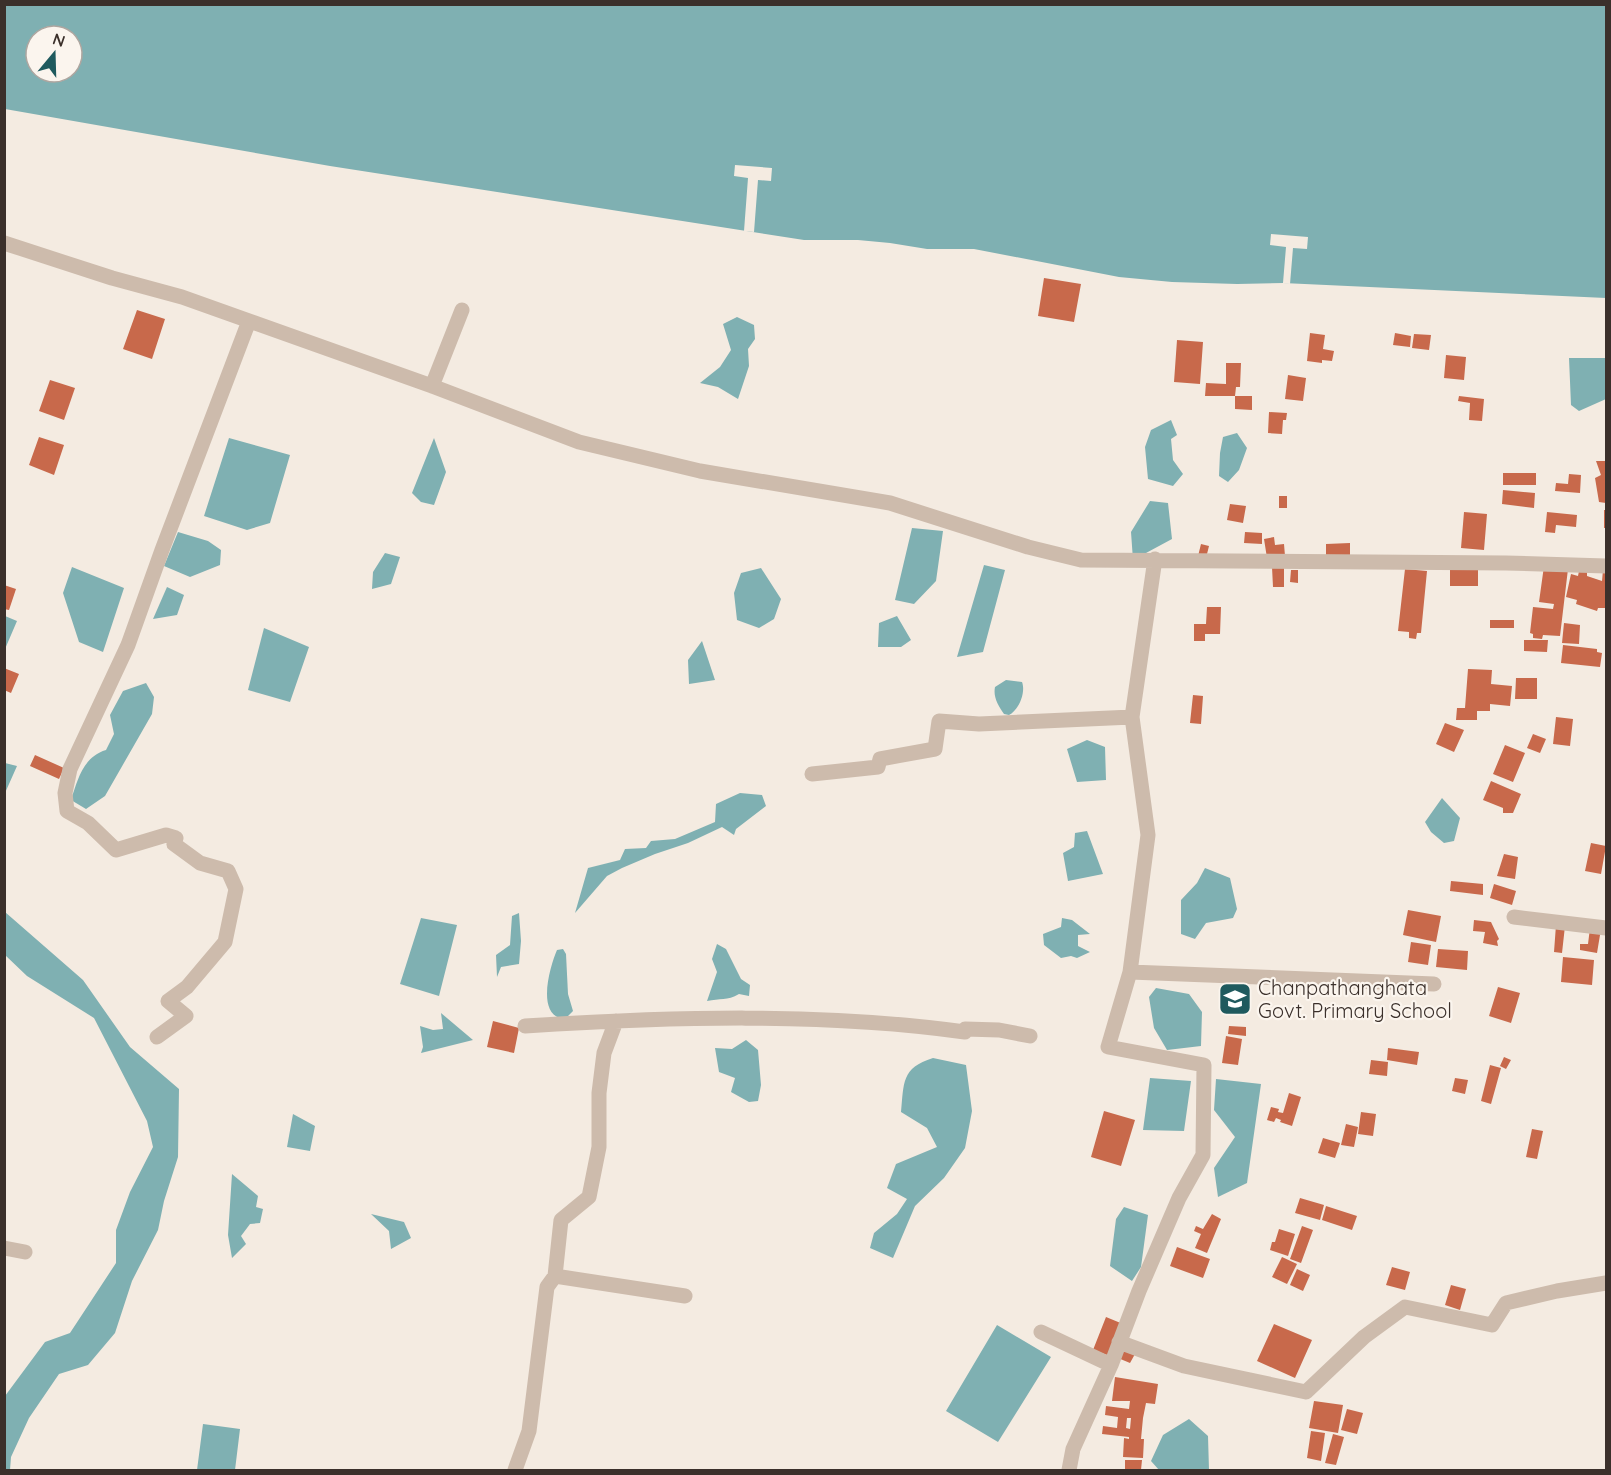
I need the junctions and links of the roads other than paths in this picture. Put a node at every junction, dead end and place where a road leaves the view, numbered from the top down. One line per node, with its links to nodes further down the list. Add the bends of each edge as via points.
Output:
1 (4, 243): 3 (street)
2 (462, 310): 4 (street)
3 (249, 321): 4 (street); 16 (street, via 128,645 70,769 65,793 67,811 88,823 116,850 166,835 176,838 174,844 200,862 228,871 236,889 225,942 187,987 168,1001 186,1016)
4 (432, 386): 5 (street, via 579,442 700,471 890,503 1081,560)
5 (1155, 559): 6 (street); 7 (street)
6 (1606, 566)
7 (1132, 717): 8 (street, via 979,724 939,721 935,749 880,759 878,767); 11 (street, via 1148,835)
8 (812, 774)
9 (1514, 917): 10 (street)
10 (1606, 928)
11 (1130, 972): 12 (street); 23 (street, via 1108,1047 1204,1065 1203,1155 1179,1198)
12 (1434, 984)
13 (616, 1021): 14 (street); 15 (street, via 853,1021 965,1032 977,1028); 19 (street, via 604,1053 599,1147 589,1197 561,1220)
14 (525, 1026)
15 (1030, 1036)
16 (157, 1037)
17 (4, 1248): 18 (street)
18 (25, 1252)
19 (555, 1276): 21 (street); 25 (street, via 547,1287 529,1431)
20 (1606, 1283): 23 (street, via 1506,1303 1492,1325 1405,1307 1364,1337 1306,1392 1184,1366)
21 (685, 1296)
22 (1041, 1332): 24 (street)
23 (1119, 1342): 24 (street)
24 (1111, 1365): 26 (street, via 1073,1449)
25 (515, 1470)
26 (1069, 1470)

